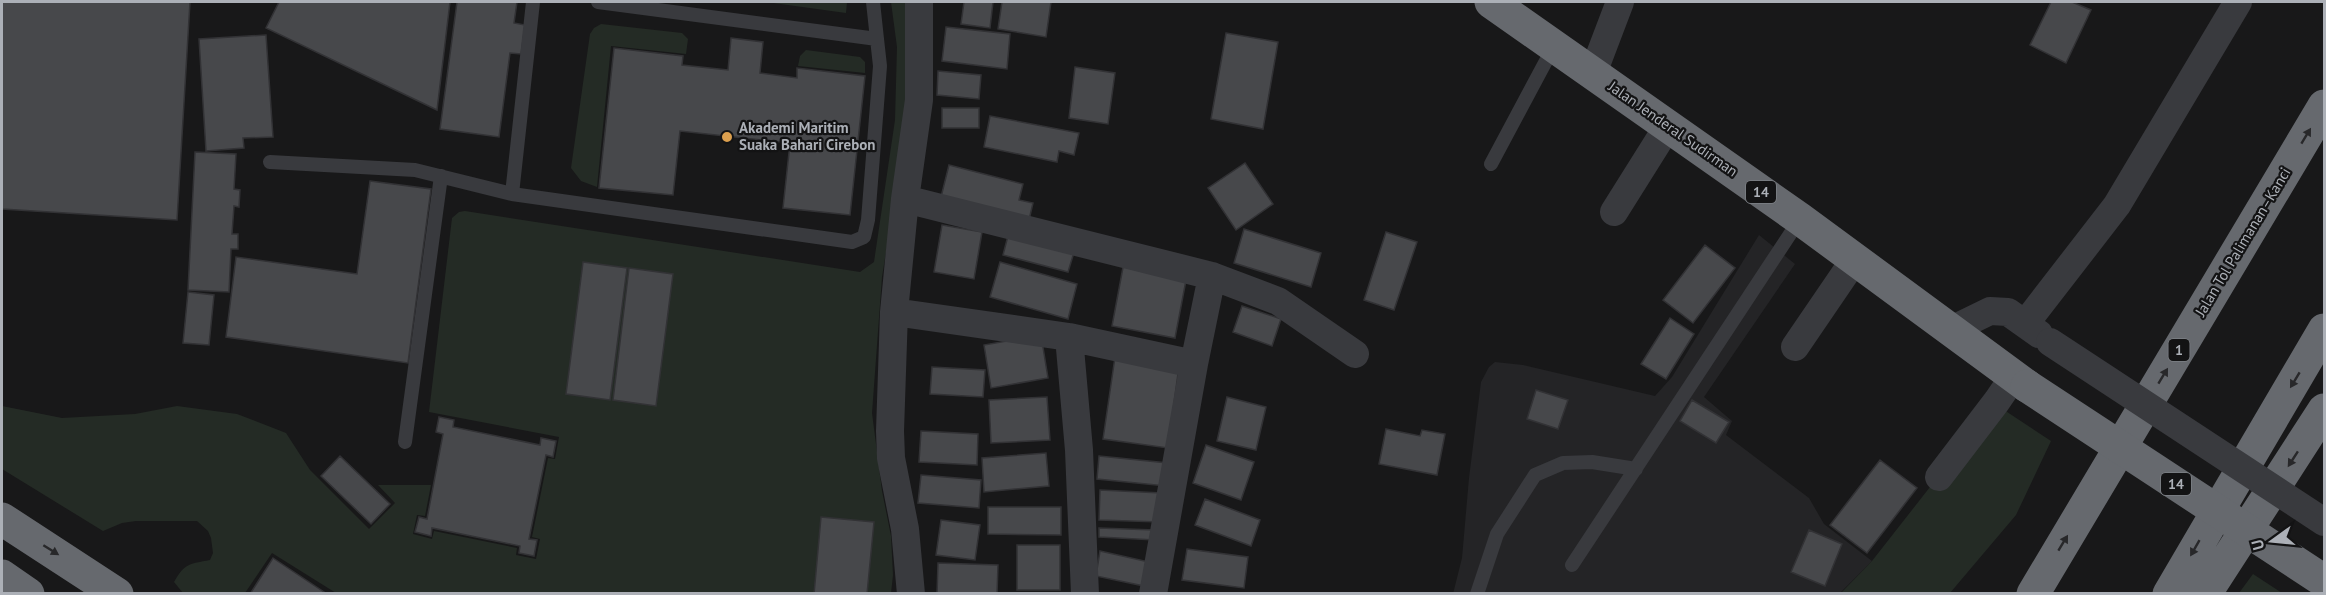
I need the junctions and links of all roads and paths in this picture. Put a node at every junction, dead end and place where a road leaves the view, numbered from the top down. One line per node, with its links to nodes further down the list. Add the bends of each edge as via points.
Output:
1 (533, 2): 16 (lane)
2 (598, 2): 8 (lane)
3 (873, 2): 8 (lane)
4 (919, 2): 17 (street, via 919,100)
5 (1491, 2): 9 (highway, Jalan Jenderal Sudirman / 14)
6 (1620, 2): 10 (street)
7 (2238, 2): 23 (street, via 2117,205)
8 (877, 39): 16 (lane, via 880,66 864,237 839,242)
9 (1554, 45): 10 (highway, Jalan Jenderal Sudirman / 14); 14 (lane)
10 (1593, 73): 12 (highway, Jalan Jenderal Sudirman / 14)
11 (2325, 106): 46 (highway, Jalan Tol Palimanan–Kanci / 1, one-way to 11)
12 (1668, 126): 18 (street); 19 (highway, Jalan Jenderal Sudirman / 14)
13 (270, 162): 15 (lane, via 415,170)
14 (1491, 164)
15 (441, 176): 16 (lane); 32 (lane)
16 (512, 194)
17 (905, 199): 21 (street); 22 (street)
18 (1614, 212)
19 (1800, 219): 20 (highway, Jalan Jenderal Sudirman / 14); 33 (lane)
20 (1855, 259): 24 (highway, Jalan Jenderal Sudirman / 14); 27 (street)
21 (1212, 276): 28 (street, via 1278,301); 29 (street)
22 (894, 312): 26 (street); 42 (street, via 891,458 905,529)
23 (2025, 324): 24 (street, via 2008,312 1990,311); 36 (street, bridge)
24 (1951, 330): 30 (highway, Jalan Jenderal Sudirman / 14)
25 (2325, 330): 47 (highway, one-way to 47)
26 (1069, 337): 29 (street); 43 (street, via 1079,450)
27 (1795, 347)
28 (1355, 354)
29 (1194, 364): 44 (street)
30 (2020, 381): 34 (street, via 1997,401); 39 (highway, 14, bridge)
31 (2325, 410): 48 (highway, one-way to 48)
32 (405, 442)
33 (1636, 469): 37 (lane); 45 (lane, via 1592,462 1563,463 1534,475 1497,534)
34 (1939, 477)
35 (2, 519): 41 (highway, one-way to 41)
36 (2325, 522)
37 (1572, 565)
38 (2, 576): 40 (highway)
39 (2325, 581)
40 (28, 594)
41 (117, 594)
42 (911, 594)
43 (1084, 594)
44 (1153, 594)
45 (1476, 594)
46 (2033, 594)
47 (2169, 594)
48 (2205, 594)

